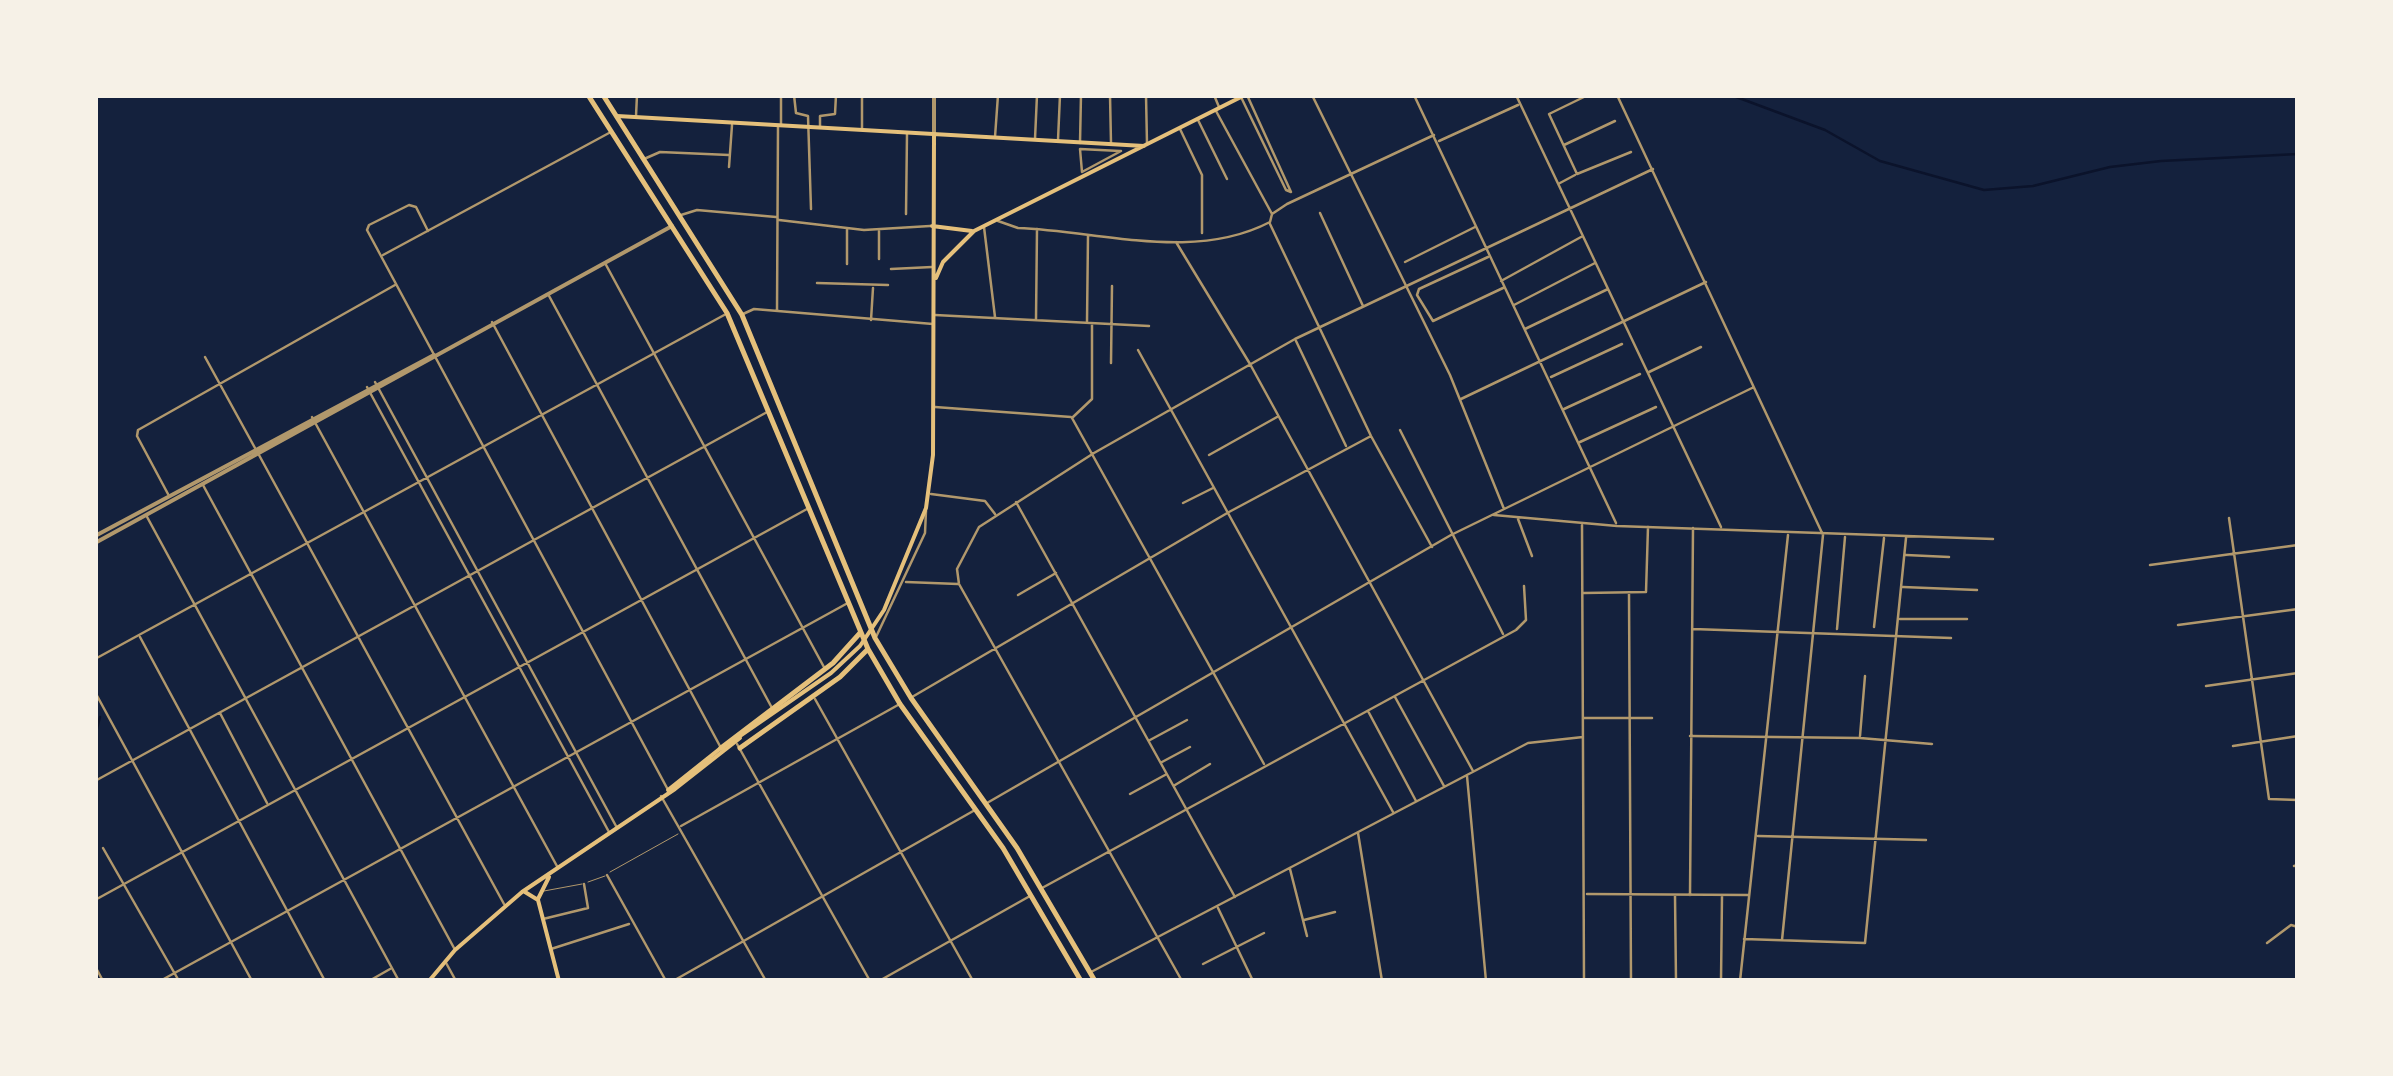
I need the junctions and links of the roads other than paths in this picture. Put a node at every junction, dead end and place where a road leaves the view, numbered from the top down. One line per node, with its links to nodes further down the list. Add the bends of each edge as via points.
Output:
1 (588, 95): 38 (highway)
2 (603, 95): 27 (highway)
3 (637, 95): 28 (street)
4 (781, 95): 33 (street)
5 (794, 95): 34 (street, via 796,113 808,116)
6 (836, 95): 35 (street, via 836,114 820,116)
7 (862, 95): 37 (street)
8 (934, 95): 41 (street)
9 (998, 95): 44 (street)
10 (1037, 95): 45 (street)
11 (1060, 95): 46 (street)
12 (1081, 95): 48 (street)
13 (1110, 95): 49 (street)
14 (1146, 95): 50 (street)
15 (1214, 95): 24 (street)
16 (1312, 95): 59 (street)
17 (1414, 95): 40 (street)
18 (1516, 95): 22 (street)
19 (1588, 95): 51 (street, via 1549,114)
20 (1617, 95): 57 (street)
21 (1244, 96): 23 (street); 24 (main road); 25 (street)
22 (1520, 104): 47 (street); 62 (street)
23 (1253, 107): 25 (street); 26 (street)
24 (1218, 109): 30 (main road); 67 (street)
25 (1248, 110): 29 (street)
26 (1257, 115): 29 (street); 42 (street)
27 (617, 116): 28 (main road); 54 (highway)
28 (636, 118): 32 (main road)
29 (1251, 118): 43 (street)
30 (1197, 119): 36 (main road); 61 (street)
31 (1616, 120): 51 (street)
32 (732, 124): 33 (main road); 53 (street)
33 (780, 125): 34 (main road); 69 (street)
34 (808, 126): 35 (main road); 63 (street)
35 (820, 127): 37 (main road)
36 (1179, 128): 50 (main road); 82 (street, via 1202,175)
37 (862, 130): 39 (main road)
38 (612, 132): 72 (highway); 79 (street)
39 (907, 132): 41 (main road); 66 (street)
40 (1434, 135): 47 (street); 59 (street)
41 (934, 136): 44 (main road); 73 (main road)
42 (1267, 136): 43 (street); 43 (street, via 1292,192)
43 (1261, 138)
44 (996, 139): 45 (main road)
45 (1035, 141): 46 (main road)
46 (1058, 142): 48 (main road)
47 (1438, 142): 74 (street)
48 (1080, 143): 49 (main road)
49 (1114, 145): 50 (main road); 55 (main road, via 1126,152)
50 (1146, 146): 55 (main road)
51 (1563, 146): 60 (street)
52 (1630, 152): 60 (street)
53 (729, 155): 54 (street, via 660,152); 56 (street)
54 (644, 158): 68 (highway)
55 (1117, 160): 70 (main road)
56 (729, 167)
57 (1653, 169): 64 (street); 96 (street)
58 (1082, 172): 58 (street, via 1080,149 1121,151 1120,153)
59 (1353, 172): 67 (street); 101 (street)
60 (1576, 174): 62 (street)
61 (1226, 178)
62 (1558, 183): 64 (street)
63 (810, 208)
64 (1571, 209): 83 (street); 85 (street)
65 (1320, 213): 108 (street)
66 (906, 214)
67 (1272, 214): 71 (street)
68 (681, 216): 69 (street, via 697,210); 112 (highway)
69 (777, 218): 75 (street); 109 (street)
70 (997, 220): 76 (main road); 77 (street)
71 (1270, 222): 84 (street, via 1230,240); 122 (street)
72 (672, 226): 89 (street); 110 (highway)
73 (932, 226): 78 (street); 80 (main road); 94 (main road)
74 (1476, 226): 85 (street); 90 (street)
75 (847, 227): 78 (street); 92 (street)
76 (984, 227): 80 (main road); 113 (street)
77 (1037, 229): 81 (street); 114 (street)
78 (879, 230): 88 (street)
79 (428, 231): 86 (street); 86 (street, via 416,207 406,205 368,228)
80 (974, 231): 97 (main road, via 943,262)
81 (1088, 233): 84 (street); 119 (street)
82 (1202, 233)
83 (1582, 236): 91 (street); 95 (street)
84 (1176, 242): 133 (street)
85 (1486, 248): 87 (street); 101 (street)
86 (381, 256): 99 (street)
87 (1490, 256): 95 (street); 104 (street, via 1419,289 1417,296 1434,321)
88 (880, 258)
89 (604, 262): 106 (street); 128 (street)
90 (1405, 262)
91 (1596, 262): 105 (street); 107 (street)
92 (847, 264)
93 (892, 268): 94 (street)
94 (934, 268): 97 (main road)
95 (1501, 281): 104 (street)
96 (1706, 281): 115 (street); 140 (street)
97 (935, 282): 111 (main road)
98 (816, 283): 100 (street)
99 (397, 284): 129 (street); 137 (street)
100 (873, 285): 102 (street); 117 (street)
101 (1408, 285): 108 (street); 142 (street)
102 (888, 286)
103 (1112, 286): 120 (street)
104 (1504, 287): 107 (street)
105 (1609, 288): 115 (street); 123 (street)
106 (547, 293): 116 (street); 138 (street)
107 (1512, 306): 123 (street)
108 (1364, 307): 122 (street)
109 (777, 312): 112 (street); 117 (street)
110 (727, 313): 128 (street); 147 (highway)
111 (934, 314): 113 (street); 118 (main road)
112 (742, 315): 251 (highway)
113 (994, 318): 114 (street)
114 (1036, 320): 119 (street)
115 (1624, 320): 131 (street); 134 (street)
116 (492, 322): 129 (street); 148 (street)
117 (870, 322): 118 (street)
118 (934, 324): 144 (main road)
119 (1090, 324): 120 (street); 150 (street, via 1092,399)
120 (1111, 325): 121 (street); 132 (street)
121 (1149, 326)
122 (1319, 328): 124 (street); 156 (street)
123 (1524, 330): 131 (street)
124 (1296, 339): 133 (street); 160 (street)
125 (1622, 344): 136 (street)
126 (1702, 347): 134 (street)
127 (1138, 350): 145 (street)
128 (653, 352): 138 (street); 159 (street)
129 (434, 355): 139 (street); 158 (street)
130 (205, 357): 137 (street)
131 (1539, 359): 136 (street); 142 (street)
132 (1111, 363)
133 (1250, 364): 145 (street); 149 (street)
134 (1648, 373): 152 (street)
135 (1640, 374): 146 (street)
136 (1548, 378): 146 (street)
137 (220, 384): 161 (street); 172 (street, via 137,432)
138 (596, 384): 148 (street); 167 (street)
139 (377, 385): 141 (street); 154 (street)
140 (1753, 387): 152 (street); 195 (street)
141 (369, 389): 151 (street); 155 (street)
142 (1459, 400): 178 (street)
143 (1656, 406): 157 (street)
144 (934, 407): 150 (street); 171 (main road)
145 (1170, 409): 162 (street); 170 (street)
146 (1564, 409): 157 (street)
147 (770, 410): 159 (street); 177 (highway)
148 (540, 414): 158 (street); 176 (street)
149 (1279, 416): 163 (street); 165 (street)
150 (1072, 418): 162 (street)
151 (313, 420): 161 (street); 179 (street)
152 (1673, 426): 164 (street); 191 (street)
153 (1400, 430): 194 (street)
154 (405, 433): 155 (street); 166 (street)
155 (397, 436): 168 (street)
156 (1371, 436): 160 (street); 205 (street)
157 (1579, 442): 164 (street)
158 (483, 445): 166 (street); 202 (street)
159 (704, 446): 167 (street); 198 (street)
160 (1348, 448): 165 (street)
161 (257, 450): 169 (street); 172 (street); 203 (street)
162 (1094, 453): 173 (street); 209 (street)
163 (1209, 456)
164 (1590, 464): 178 (street); 188 (street)
165 (1308, 468): 181 (street); 218 (street)
166 (427, 475): 168 (street); 187 (street)
167 (647, 477): 176 (street); 212 (street)
168 (420, 479): 179 (street); 192 (street)
169 (202, 484): 180 (street); 216 (street)
170 (1214, 488): 174 (street); 181 (street)
171 (930, 494): 175 (main road); 182 (street, via 984,501)
172 (168, 496): 180 (street)
173 (1015, 500): 182 (street); 214 (street)
174 (1183, 503)
175 (926, 508): 217 (street, via 925,533); 299 (main road, via 865,640)
176 (590, 509): 202 (street); 226 (street)
177 (807, 509): 198 (street); 227 (highway)
178 (1504, 509): 183 (street)
179 (366, 511): 203 (street); 229 (street)
180 (145, 512): 200 (street); 228 (street)
181 (1229, 512): 209 (street); 237 (street)
182 (995, 514): 219 (street, via 964,552)
183 (1492, 514): 184 (street); 194 (street)
184 (1518, 517): 186 (street); 208 (street)
185 (2230, 518): 206 (street)
186 (1582, 523): 188 (street); 223 (street)
187 (454, 526): 192 (street); 213 (street)
188 (1617, 526): 189 (street)
189 (1648, 526): 190 (street); 224 (street, via 1647,589)
190 (1693, 527): 191 (street); 241 (street)
191 (1721, 529): 193 (street)
192 (447, 530): 215 (street)
193 (1788, 532): 195 (street); 245 (street)
194 (1451, 535): 205 (street); 246 (street)
195 (1823, 535): 196 (street); 249 (street)
196 (1845, 536): 197 (street); 242 (street)
197 (1884, 537): 199 (street); 239 (street)
198 (754, 538): 212 (street); 240 (street)
199 (1906, 538): 201 (street); 207 (street)
200 (95, 539)
201 (1993, 539)
202 (534, 540): 213 (street); 243 (street)
203 (307, 543): 216 (street); 248 (street)
204 (2298, 544): 206 (street)
205 (1432, 547): 218 (street)
206 (2234, 554): 211 (street); 232 (street)
207 (1904, 555): 210 (street); 221 (street)
208 (1532, 556)
209 (1152, 557): 230 (street); 261 (street)
210 (1949, 557)
211 (2150, 566)
212 (697, 569): 226 (street); 255 (street)
213 (478, 570): 215 (street); 233 (street)
214 (1057, 573): 225 (street); 230 (street)
215 (470, 574): 229 (street); 236 (street)
216 (250, 575): 228 (street); 259 (street)
217 (904, 582): 219 (street); 251 (street)
218 (1370, 582): 237 (street); 265 (street)
219 (959, 584): 253 (street)
220 (1524, 586): 246 (street, via 1526,620)
221 (1902, 587): 222 (street); 234 (street)
222 (1977, 590)
223 (1583, 593): 224 (street); 281 (street)
224 (1628, 594): 282 (street)
225 (1018, 595)
226 (638, 601): 243 (street); 267 (street)
227 (846, 604): 240 (street); 244 (highway)
228 (194, 605): 247 (street); 272 (street)
229 (415, 605): 248 (street); 269 (street)
230 (1075, 605): 253 (street); 280 (street)
231 (2298, 609): 232 (street)
232 (2243, 616): 238 (street); 264 (street)
233 (503, 617): 236 (street); 257 (street)
234 (1898, 619): 235 (street); 250 (street)
235 (1967, 619)
236 (496, 620): 258 (street)
237 (1293, 626): 261 (street); 286 (street)
238 (2178, 626)
239 (1874, 627)
240 (802, 628): 255 (street); 260 (street)
241 (1693, 628): 245 (street); 289 (street)
242 (1837, 629)
243 (583, 632): 257 (street); 285 (street)
244 (860, 633): 254 (highway); 260 (highway)
245 (1775, 634): 249 (street); 293 (street)
246 (1504, 635): 265 (street)
247 (140, 636): 256 (street); 288 (street)
248 (358, 636): 259 (street); 287 (street)
249 (1811, 636): 250 (street); 292 (street)
250 (1898, 637): 252 (street); 297 (street)
251 (875, 638): 273 (highway)
252 (1952, 638)
253 (998, 647): 273 (street); 309 (street)
254 (868, 649): 270 (highway); 274 (highway)
255 (745, 658): 267 (street); 276 (street)
256 (95, 660)
257 (527, 662): 258 (street); 275 (street)
258 (520, 666): 269 (street); 279 (street)
259 (302, 667): 272 (street); 306 (street)
260 (825, 669): 276 (highway)
261 (1215, 670): 280 (street); 311 (street)
262 (2298, 672): 264 (street)
263 (1865, 676): 294 (street)
264 (2252, 679): 266 (street); 298 (street)
265 (1421, 680): 271 (street); 312 (street)
266 (2206, 686)
267 (688, 689): 285 (street); 303 (street)
268 (95, 692): 307 (street)
269 (465, 696): 287 (street); 318 (street)
270 (813, 696): 295 (street); 299 (highway)
271 (1394, 696): 277 (street); 319 (street)
272 (246, 698): 278 (street); 320 (street)
273 (910, 698): 329 (highway)
274 (900, 704): 295 (street); 330 (highway)
275 (551, 708): 279 (street); 304 (street)
276 (772, 708): 303 (highway)
277 (1367, 710): 286 (street); 327 (street)
278 (219, 712): 288 (street); 328 (street)
279 (544, 712): 305 (street)
280 (1135, 716): 296 (street); 309 (street)
281 (1584, 718): 282 (street); 291 (street)
282 (1630, 718): 283 (street); 358 (street)
283 (1652, 718)
284 (1187, 720): 296 (street)
285 (632, 721): 304 (street); 321 (street)
286 (1344, 722): 311 (street); 332 (street)
287 (408, 728): 306 (street); 333 (street)
288 (189, 729): 307 (street); 334 (street)
289 (1690, 736): 293 (street); 362 (street)
290 (2298, 736): 298 (street)
291 (1583, 737): 312 (street, via 1528,743); 357 (street)
292 (1801, 737): 293 (street); 294 (street); 340 (street)
293 (1766, 738): 339 (street)
294 (1860, 738): 297 (street)
295 (839, 740): 316 (street); 346 (street)
296 (1149, 741): 308 (street)
297 (1885, 741): 300 (street); 341 (street)
298 (2261, 742): 301 (street); 326 (street, via 2269,800)
299 (739, 743): 303 (main road); 316 (street); 321 (main road)
300 (1932, 744)
301 (2233, 746)
302 (1190, 747): 308 (street)
303 (721, 748): 321 (main road)
304 (574, 752): 305 (street); 322 (street)
305 (568, 755): 318 (street); 324 (street)
306 (352, 758): 320 (street); 344 (street)
307 (129, 762): 315 (street); 345 (street)
308 (1160, 762): 313 (street)
309 (1057, 763): 329 (street); 347 (street)
310 (1210, 764): 317 (street)
311 (1265, 765): 331 (street)
312 (1473, 771): 314 (street)
313 (1167, 774): 317 (street); 323 (street)
314 (1467, 774): 319 (street); 415 (street)
315 (95, 781)
316 (760, 783): 336 (street); 364 (street)
317 (1173, 785): 331 (street)
318 (513, 786): 333 (street); 348 (street)
319 (1444, 786): 327 (street)
320 (296, 789): 328 (street); 351 (street)
321 (668, 790): 325 (main road)
322 (597, 793): 324 (street); 335 (street)
323 (1130, 794)
324 (590, 796): 337 (street)
325 (661, 796): 335 (main road); 336 (street)
326 (2298, 800)
327 (1417, 801): 332 (street)
328 (268, 804): 334 (street)
329 (987, 804): 354 (highway)
330 (975, 810): 346 (street); 360 (highway)
331 (1186, 810): 347 (street); 365 (street)
332 (1394, 813): 338 (street)
333 (458, 818): 344 (street); 368 (street)
334 (237, 821): 345 (street); 370 (street)
335 (616, 827): 337 (main road)
336 (682, 828): 350 (lane); 383 (street)
337 (609, 832): 348 (main road)
338 (1358, 832): 349 (street); 414 (street)
339 (1755, 836): 340 (street); 363 (street)
340 (1790, 838): 341 (street); 381 (street)
341 (1876, 838): 342 (street); 381 (street, via 1865,943)
342 (1926, 840)
343 (103, 848): 352 (street)
344 (401, 848): 351 (street); 386 (street)
345 (180, 852): 352 (street); 382 (street)
346 (902, 852): 364 (street); 380 (street)
347 (1107, 854): 354 (street); 378 (street)
348 (556, 868): 355 (main road); 356 (main road)
349 (1290, 868): 365 (street); 373 (street)
350 (607, 876): 353 (lane); 374 (street)
351 (343, 880): 370 (street); 391 (street)
352 (125, 883): 366 (street); 392 (street)
353 (584, 884): 355 (lane); 372 (street, via 588,908)
354 (1041, 888): 393 (highway)
355 (540, 891): 367 (main road)
356 (522, 892): 367 (main road); 368 (main road)
357 (1585, 894): 358 (street); 416 (street)
358 (1630, 894): 361 (street); 417 (street)
359 (1722, 894): 362 (street); 363 (street); 419 (street)
360 (1032, 895): 380 (street); 394 (highway)
361 (1676, 895): 362 (street); 418 (street)
362 (1690, 895)
363 (1750, 895): 379 (street)
364 (824, 896): 383 (street); 408 (street)
365 (1235, 897): 369 (street)
366 (95, 900)
367 (538, 900): 372 (main road)
368 (505, 906): 386 (main road)
369 (1217, 906): 378 (street); 385 (street)
370 (288, 910): 382 (street); 399 (street)
371 (1335, 912): 373 (street)
372 (543, 918): 387 (main road)
373 (1303, 920): 377 (street)
374 (632, 922): 387 (street); 405 (street)
375 (2298, 927): 384 (street, via 2290,925)
376 (1264, 933): 385 (street)
377 (1307, 936)
378 (1158, 938): 393 (street); 412 (street)
379 (1744, 939): 381 (street); 420 (street)
380 (951, 940): 409 (street); 410 (street)
381 (1782, 940)
382 (231, 942): 392 (street); 398 (street)
383 (744, 942): 406 (street); 407 (street)
384 (2268, 943)
385 (1237, 947): 389 (street); 413 (street)
386 (455, 950): 388 (main road)
387 (550, 950): 404 (main road)
388 (445, 961): 402 (main road); 403 (street)
389 (1203, 964)
390 (95, 966): 395 (street)
391 (392, 968): 400 (street); 401 (street)
392 (175, 973): 396 (street); 397 (street)
393 (1090, 973): 411 (highway)
394 (1079, 980)
395 (103, 981)
396 (160, 981)
397 (179, 981)
398 (252, 981)
399 (325, 981)
400 (369, 981)
401 (400, 981)
402 (429, 981)
403 (456, 981)
404 (559, 981)
405 (666, 981)
406 (673, 981)
407 (766, 981)
408 (870, 981)
409 (879, 981)
410 (973, 981)
411 (1095, 981)
412 (1182, 981)
413 (1253, 981)
414 (1382, 981)
415 (1486, 981)
416 (1584, 981)
417 (1631, 981)
418 (1676, 981)
419 (1721, 981)
420 (1740, 981)

